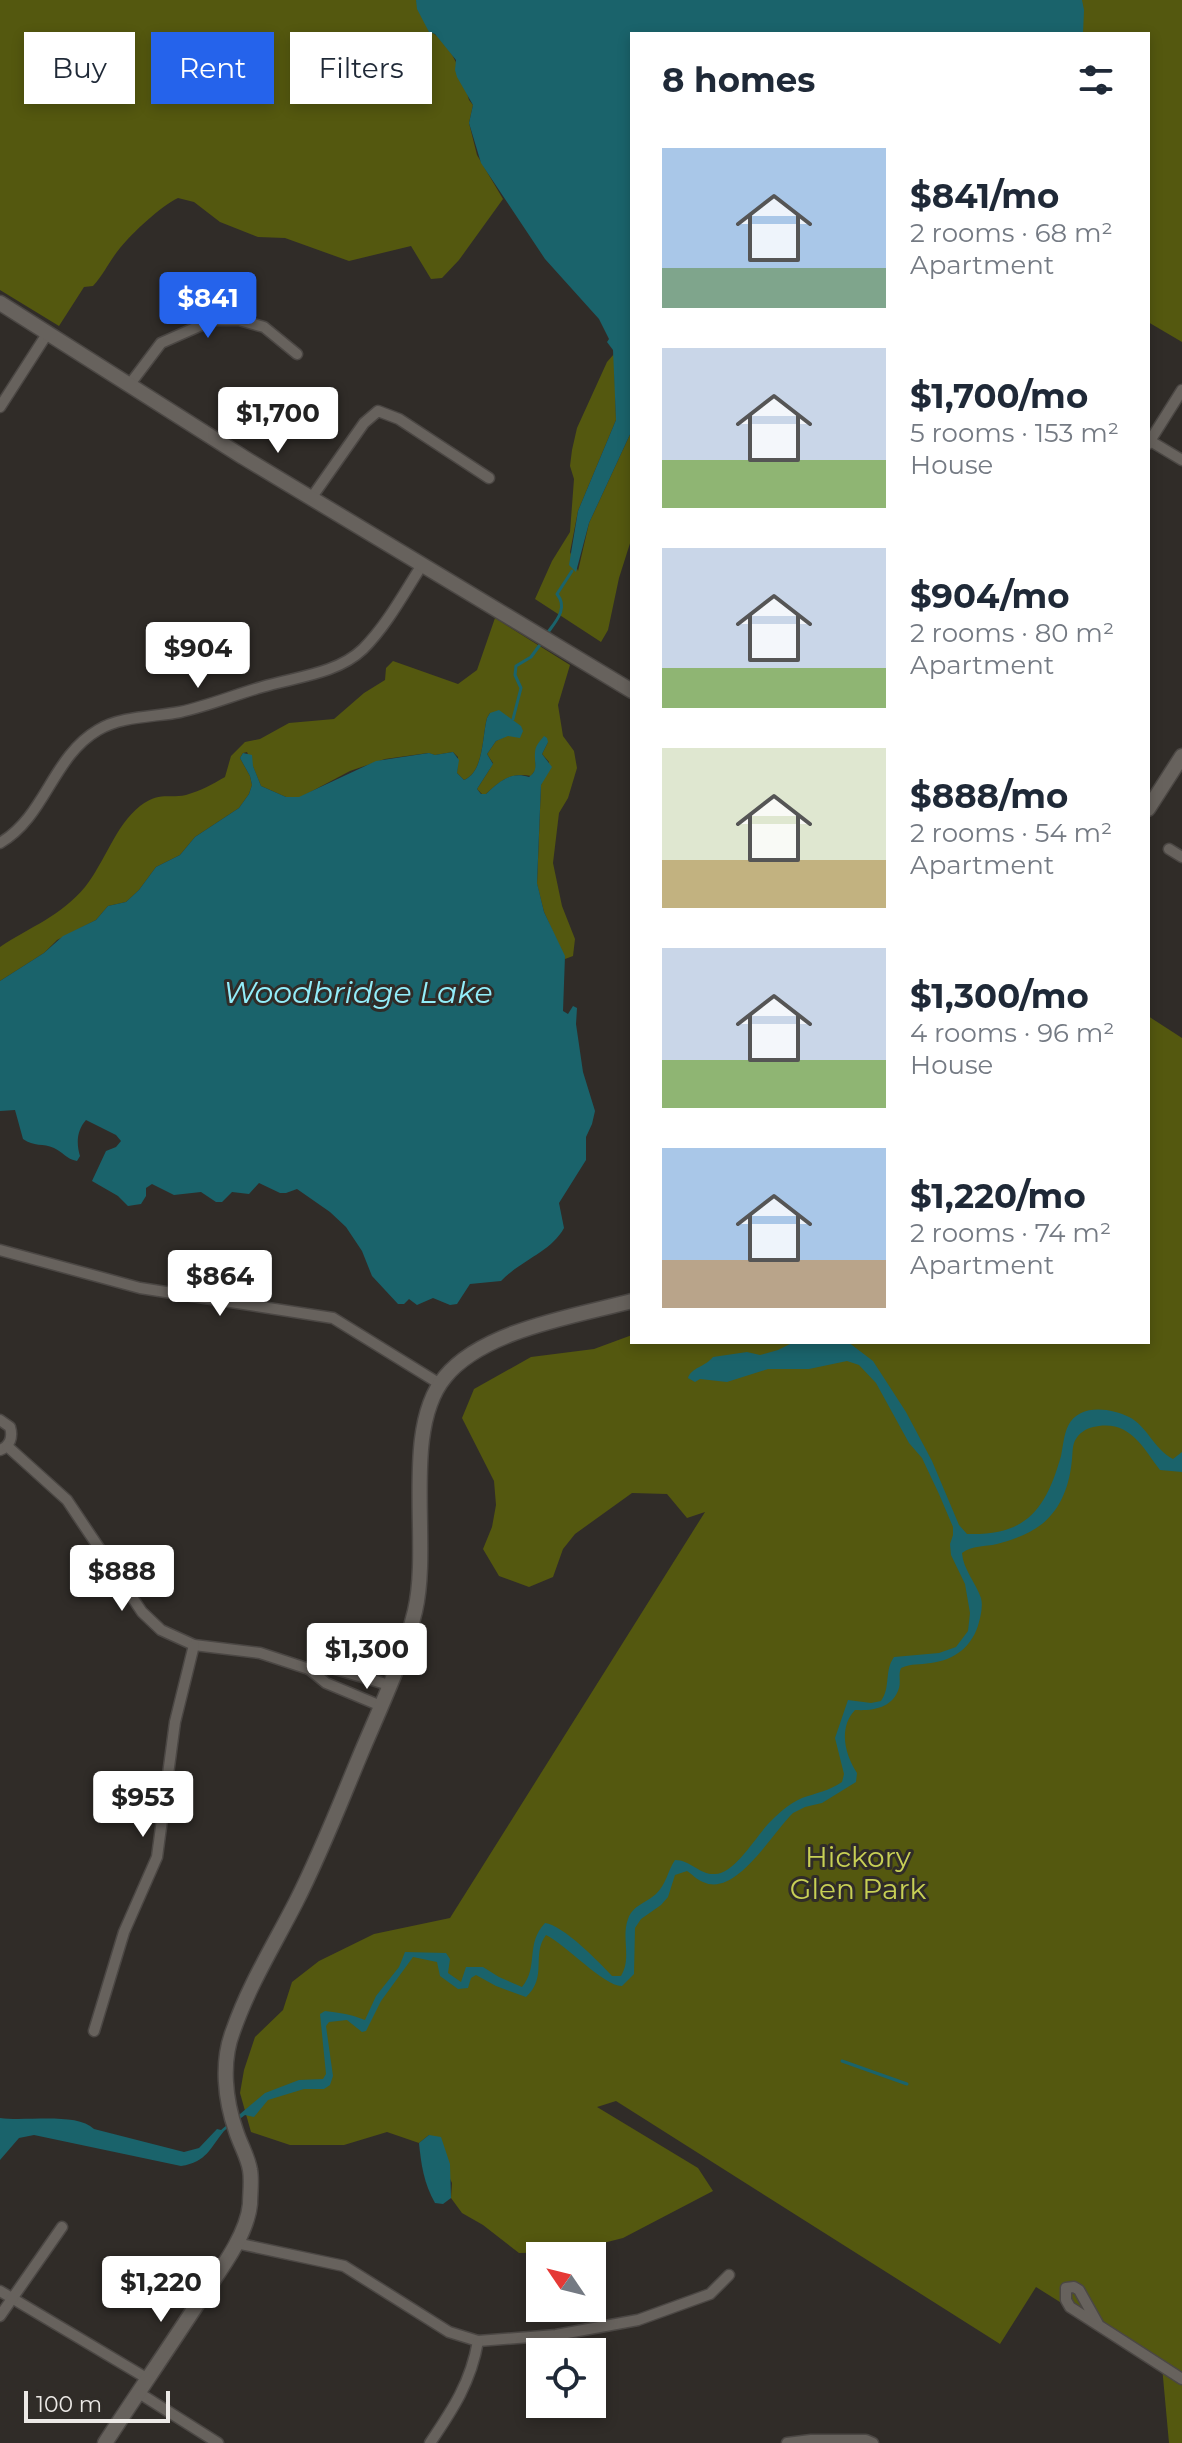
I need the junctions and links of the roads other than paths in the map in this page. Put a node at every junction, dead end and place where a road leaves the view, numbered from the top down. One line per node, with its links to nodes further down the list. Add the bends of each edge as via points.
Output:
1 (0, 303): 2 (street)
2 (47, 334): 4 (street); 6 (street)
3 (297, 354): 4 (street, via 264,327 213,320 161,343)
4 (130, 384): 10 (street)
5 (1182, 390): 7 (street)
6 (0, 407)
7 (1150, 443): 8 (street)
8 (1182, 460)
9 (489, 478): 10 (street, via 399,419 378,411)
10 (312, 497): 11 (street)
11 (422, 565): 12 (street); 15 (street, via 361,651 321,673 203,707 99,729 71,750 38,807)
12 (630, 690)
13 (1182, 756): 14 (street)
14 (1150, 806)
15 (0, 843)
16 (1169, 849): 17 (street)
17 (1182, 857)
18 (0, 1250): 20 (street, via 140,1288 333,1318)
19 (630, 1302): 20 (street, via 499,1340 466,1357)
20 (440, 1384): 25 (street, via 430,1398 424,1424 419,1591)
21 (0, 1420): 22 (street, via 11,1432)
22 (4, 1448): 23 (street, via 67,1500 142,1612 161,1630)
23 (194, 1645): 24 (street, via 260,1653); 27 (street, via 175,1722 157,1857 124,1932)
24 (309, 1669): 25 (street, via 332,1668); 26 (street, via 326,1683)
25 (389, 1685): 26 (street)
26 (381, 1706): 29 (street, via 324,1842 230,2036 227,2098 250,2170 249,2209)
27 (94, 2031)
28 (62, 2227): 32 (street)
29 (236, 2243): 35 (street, via 344,2266 449,2332); 36 (street)
30 (729, 2275): 35 (street, via 710,2294 638,2320 556,2335)
31 (0, 2291): 32 (street)
32 (12, 2299): 33 (street); 36 (street)
33 (0, 2316)
34 (1098, 2324): 37 (street)
35 (478, 2341): 41 (street, via 473,2369)
36 (148, 2379): 38 (street)
37 (1182, 2379)
38 (139, 2393): 39 (street); 40 (street)
39 (105, 2443)
40 (218, 2443)
41 (430, 2443)
42 (787, 2443): 43 (street)
43 (873, 2443)

